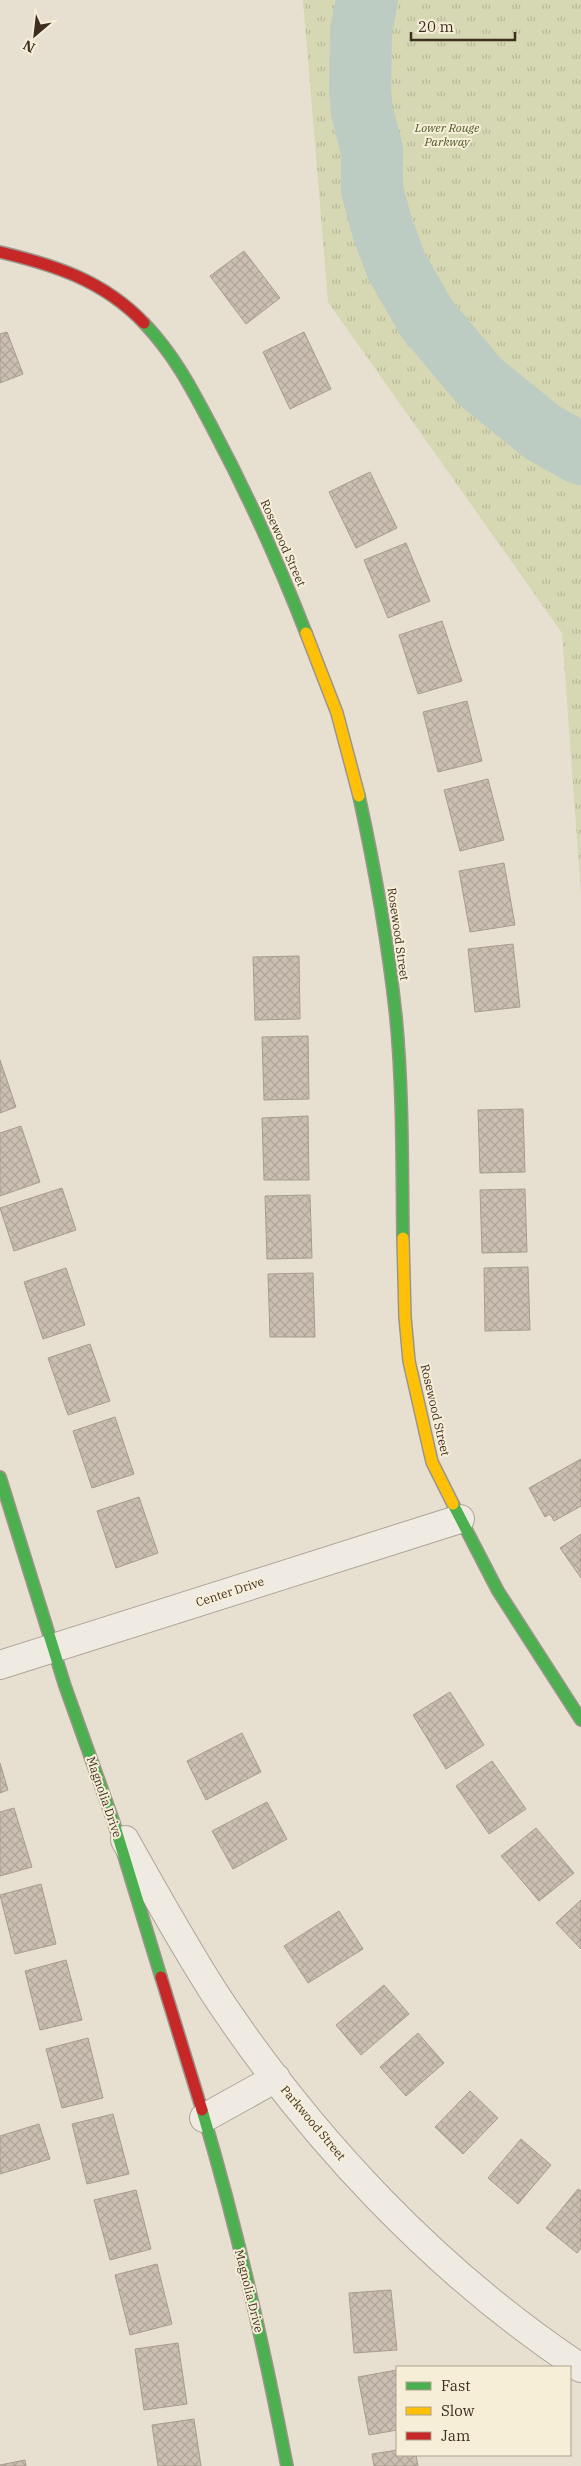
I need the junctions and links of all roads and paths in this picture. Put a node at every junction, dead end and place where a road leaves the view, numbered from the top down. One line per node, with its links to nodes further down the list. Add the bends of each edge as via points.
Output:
1 (0, 252): 3 (street, Rosewood Street, via 46,263 106,292 136,315 179,365 236,472 280,569 337,713 379,889 396,1017 409,1361 432,1462)
2 (0, 1478): 4 (street, Magnolia Drive)
3 (460, 1519): 4 (street, Center Drive); 6 (street, Rosewood Street, via 498,1591)
4 (53, 1648): 5 (street, Center Drive); 7 (street, Magnolia Drive)
5 (0, 1665)
6 (581, 1720)
7 (113, 1820): 8 (street, Parkwood Street, via 215,1993); 9 (street, Magnolia Drive)
8 (276, 2078): 9 (street); 10 (street, Parkwood Street, via 362,2180 409,2228 518,2322)
9 (204, 2118): 11 (street, Magnolia Drive, via 268,2368)
10 (581, 2368)
11 (287, 2466)

